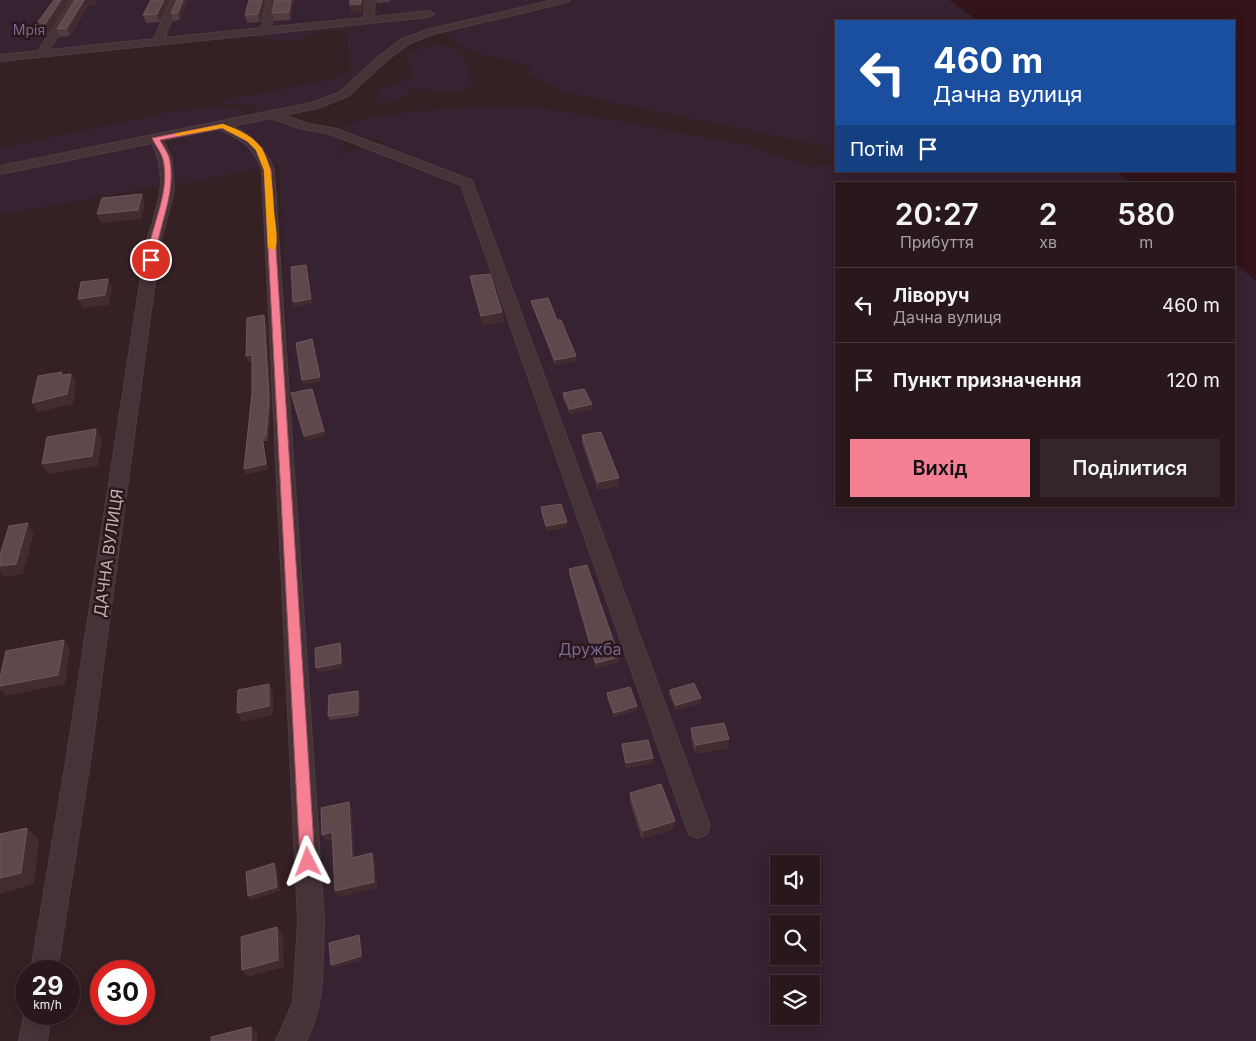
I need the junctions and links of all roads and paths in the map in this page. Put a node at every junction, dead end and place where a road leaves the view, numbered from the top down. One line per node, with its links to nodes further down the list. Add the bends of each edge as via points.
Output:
1 (76, 0): 10 (street)
2 (176, 0): 9 (street)
3 (272, 0): 7 (street)
4 (370, 0): 6 (street)
5 (565, 0): 8 (street)
6 (369, 20): 7 (street); 8 (street, via 430,10)
7 (265, 30): 9 (street)
8 (430, 32): 12 (street, via 395,48 344,94 314,106)
9 (158, 41): 10 (street)
10 (42, 53): 11 (street)
11 (0, 58)
12 (272, 115): 13 (street); 16 (street, via 303,126 333,131 467,182)
13 (223, 126): 14 (street); 20 (street, via 260,149 268,170 311,921 307,1003)
14 (156, 138): 15 (street); 17 (street, ДАЧНА ВУЛИЦЯ, via 166,159 168,191 152,244 78,762)
15 (0, 170)
16 (698, 826)
17 (46, 960)
18 (35, 1025): 19 (street)
19 (33, 1041)
20 (290, 1041)

